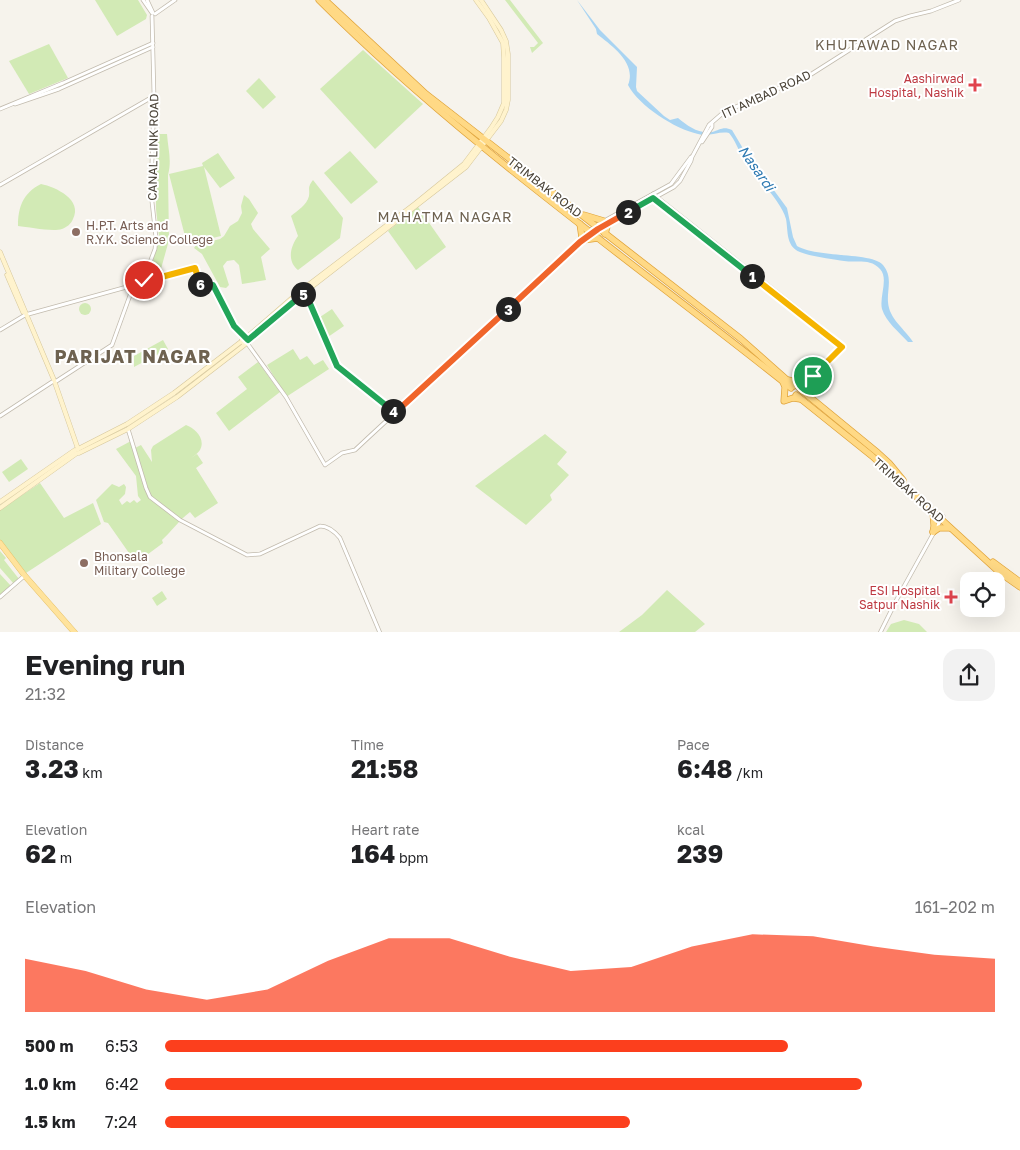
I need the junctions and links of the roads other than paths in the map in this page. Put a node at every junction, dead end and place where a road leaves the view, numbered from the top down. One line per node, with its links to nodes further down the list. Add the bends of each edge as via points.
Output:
1 (143, 0): 9 (street)
2 (147, 0): 9 (street)
3 (175, 0): 9 (street)
4 (319, 0): 15 (highway, TRIMBAK ROAD, via 382,61)
5 (325, 0): 14 (highway, TRIMBAK ROAD, via 426,94)
6 (476, 0): 14 (main road, via 503,43 504,102)
7 (481, 0): 14 (main road, via 501,30 508,54 506,110)
8 (959, 0): 18 (street, ITI AMBAD ROAD, via 932,12 895,21 810,76 737,105 719,116 674,181)
9 (153, 14): 10 (street, CANAL LINK ROAD)
10 (153, 42): 11 (street, CANAL LINK ROAD); 13 (street)
11 (154, 47): 12 (street, CANAL LINK ROAD); 13 (street, via 59,89)
12 (154, 96): 17 (street); 29 (street, CANAL LINK ROAD, via 151,193 156,238)
13 (0, 110)
14 (486, 139): 15 (main road); 19 (highway, TRIMBAK ROAD)
15 (480, 146): 16 (main road); 16 (main road); 21 (highway, TRIMBAK ROAD)
16 (475, 152): 32 (main road, via 466,167)
17 (0, 185)
18 (653, 196): 20 (street); 38 (street, via 842,346)
19 (577, 212): 20 (highway); 22 (highway, TRIMBAK ROAD)
20 (606, 222): 22 (street); 24 (highway)
21 (580, 224): 23 (highway, TRIMBAK ROAD); 26 (highway)
22 (597, 227): 23 (street); 24 (highway, TRIMBAK ROAD)
23 (590, 232): 25 (highway, TRIMBAK ROAD); 26 (street)
24 (605, 234): 36 (highway, TRIMBAK ROAD, via 741,339)
25 (598, 238): 26 (highway); 36 (highway, TRIMBAK ROAD)
26 (582, 240): 40 (street)
27 (0, 252): 33 (main road)
28 (0, 258): 33 (main road)
29 (146, 270): 30 (street); 31 (street, CANAL LINK ROAD)
30 (152, 279): 31 (street); 35 (street, via 195,268 201,289 213,285)
31 (139, 281): 33 (street); 37 (street, via 131,292 112,344)
32 (304, 291): 35 (main road); 40 (street, via 337,366)
33 (26, 315): 34 (street); 37 (main road)
34 (0, 330)
35 (245, 341): 40 (street, via 286,397 325,465 342,453 354,450); 42 (main road)
36 (785, 381): 38 (highway, TRIMBAK ROAD); 38 (highway, via 798,382); 39 (highway, via 784,400)
37 (53, 382): 41 (street); 43 (main road)
38 (798, 387): 39 (highway, TRIMBAK ROAD)
39 (806, 399): 46 (highway, TRIMBAK ROAD); 47 (highway, TRIMBAK ROAD, via 888,463)
40 (396, 412)
41 (0, 416)
42 (127, 427): 43 (main road); 57 (street, via 150,497 186,524 240,552 251,556 260,554 320,526 334,531 340,538)
43 (77, 451): 44 (main road); 45 (main road)
44 (0, 502)
45 (0, 508)
46 (933, 512): 47 (highway, TRIMBAK ROAD); 49 (highway)
47 (942, 518): 48 (highway, TRIMBAK ROAD); 49 (street); 53 (highway, TRIMBAK ROAD)
48 (950, 528): 49 (highway, via 939,528); 54 (highway, TRIMBAK ROAD)
49 (933, 532): 58 (street)
50 (0, 543): 56 (main road)
51 (0, 548): 52 (main road)
52 (23, 577): 55 (street); 56 (main road)
53 (1020, 582)
54 (1020, 587)
55 (0, 597)
56 (74, 632)
57 (380, 632)
58 (880, 632)

